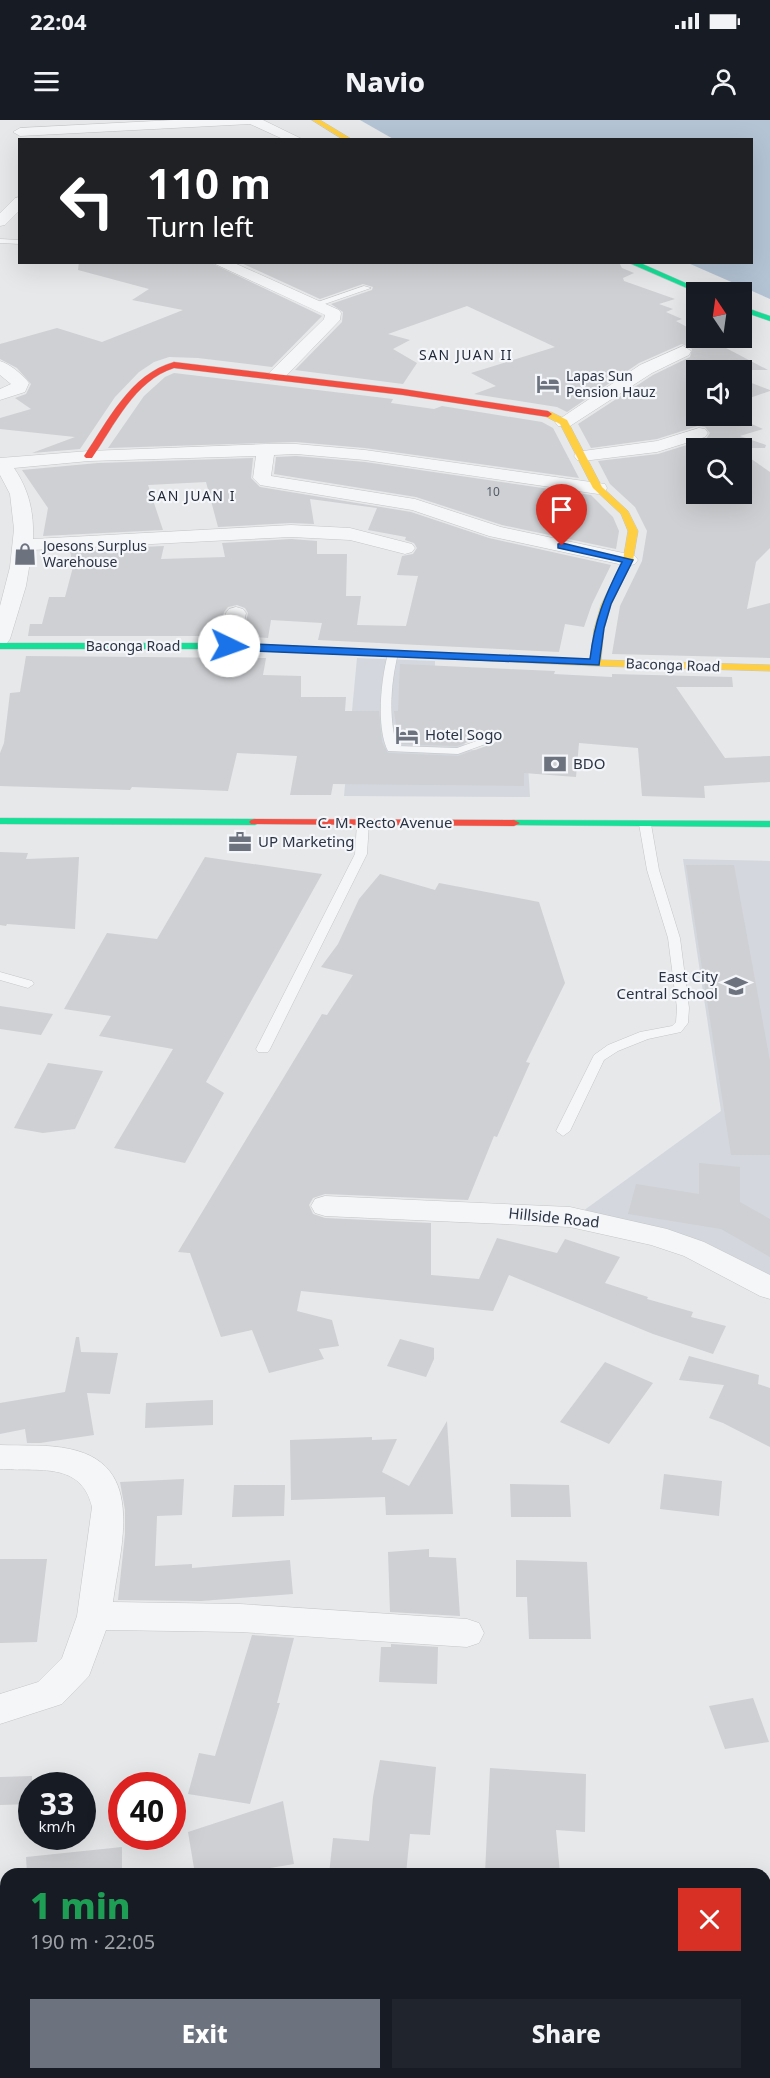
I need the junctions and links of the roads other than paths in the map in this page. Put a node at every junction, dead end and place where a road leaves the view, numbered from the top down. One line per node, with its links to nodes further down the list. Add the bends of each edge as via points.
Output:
1 (252, 120): 4 (street); 7 (street)
2 (315, 120): 8 (main road)
3 (46, 124): 4 (street); 5 (street)
4 (185, 124): 6 (street, via 188,137)
5 (20, 132)
6 (178, 138)
7 (293, 138)
8 (346, 138)
9 (18, 203): 10 (street)
10 (0, 222)
11 (0, 240): 12 (lane)
12 (18, 242)
13 (223, 264): 17 (street)
14 (635, 264): 15 (main road)
15 (686, 285)
16 (368, 288): 17 (lane)
17 (316, 304): 22 (street, via 334,317)
18 (752, 312): 19 (main road)
19 (770, 319)
20 (683, 351): 24 (street, via 646,369)
21 (0, 366): 23 (street, via 20,383 19,388)
22 (276, 376): 24 (main road, via 469,401 549,414); 27 (main road, via 181,365 159,368 142,384)
23 (0, 395)
24 (564, 422): 28 (main road)
25 (699, 433): 28 (street, via 660,446)
26 (266, 449): 27 (street); 30 (street, via 331,451); 35 (street, via 261,473 267,481 415,505 496,532)
27 (89, 456): 29 (street)
28 (583, 456): 30 (main road)
29 (1, 463): 31 (street, via 19,492)
30 (598, 488): 35 (main road, via 630,521 633,531)
31 (24, 516): 32 (street); 33 (street)
32 (0, 518)
33 (21, 545): 34 (street, via 291,531 350,534); 37 (street, via 15,594)
34 (405, 548)
35 (628, 560): 41 (main road, via 606,604)
36 (236, 613): 39 (street)
37 (0, 639)
38 (0, 646): 39 (main road, Baconga Road)
39 (229, 646): 40 (main road, Baconga Road)
40 (393, 654): 41 (main road, Baconga Road); 43 (lane, via 388,705 392,749 458,751)
41 (595, 663): 42 (main road, Baconga Road)
42 (770, 668)
43 (490, 739)
44 (0, 821): 45 (main road, C. M. Recto Avenue)
45 (363, 823): 46 (main road, C. M. Recto Avenue); 50 (lane, via 361,854)
46 (645, 824): 47 (main road, C. M. Recto Avenue); 51 (lane, via 653,870 674,938 682,1023 676,1029 645,1035 613,1048 599,1058)
47 (770, 824)
48 (0, 976): 49 (lane)
49 (28, 984)
50 (263, 1049)
51 (563, 1131)
52 (325, 1206): 53 (street, Hillside Road, via 570,1217 613,1224 694,1249)
53 (770, 1288)
54 (0, 1457): 55 (street, via 69,1461 89,1470 103,1486 108,1507)
55 (94, 1616): 56 (street, via 240,1618); 57 (street, via 77,1666 50,1693)
56 (467, 1633)
57 (0, 1709)

